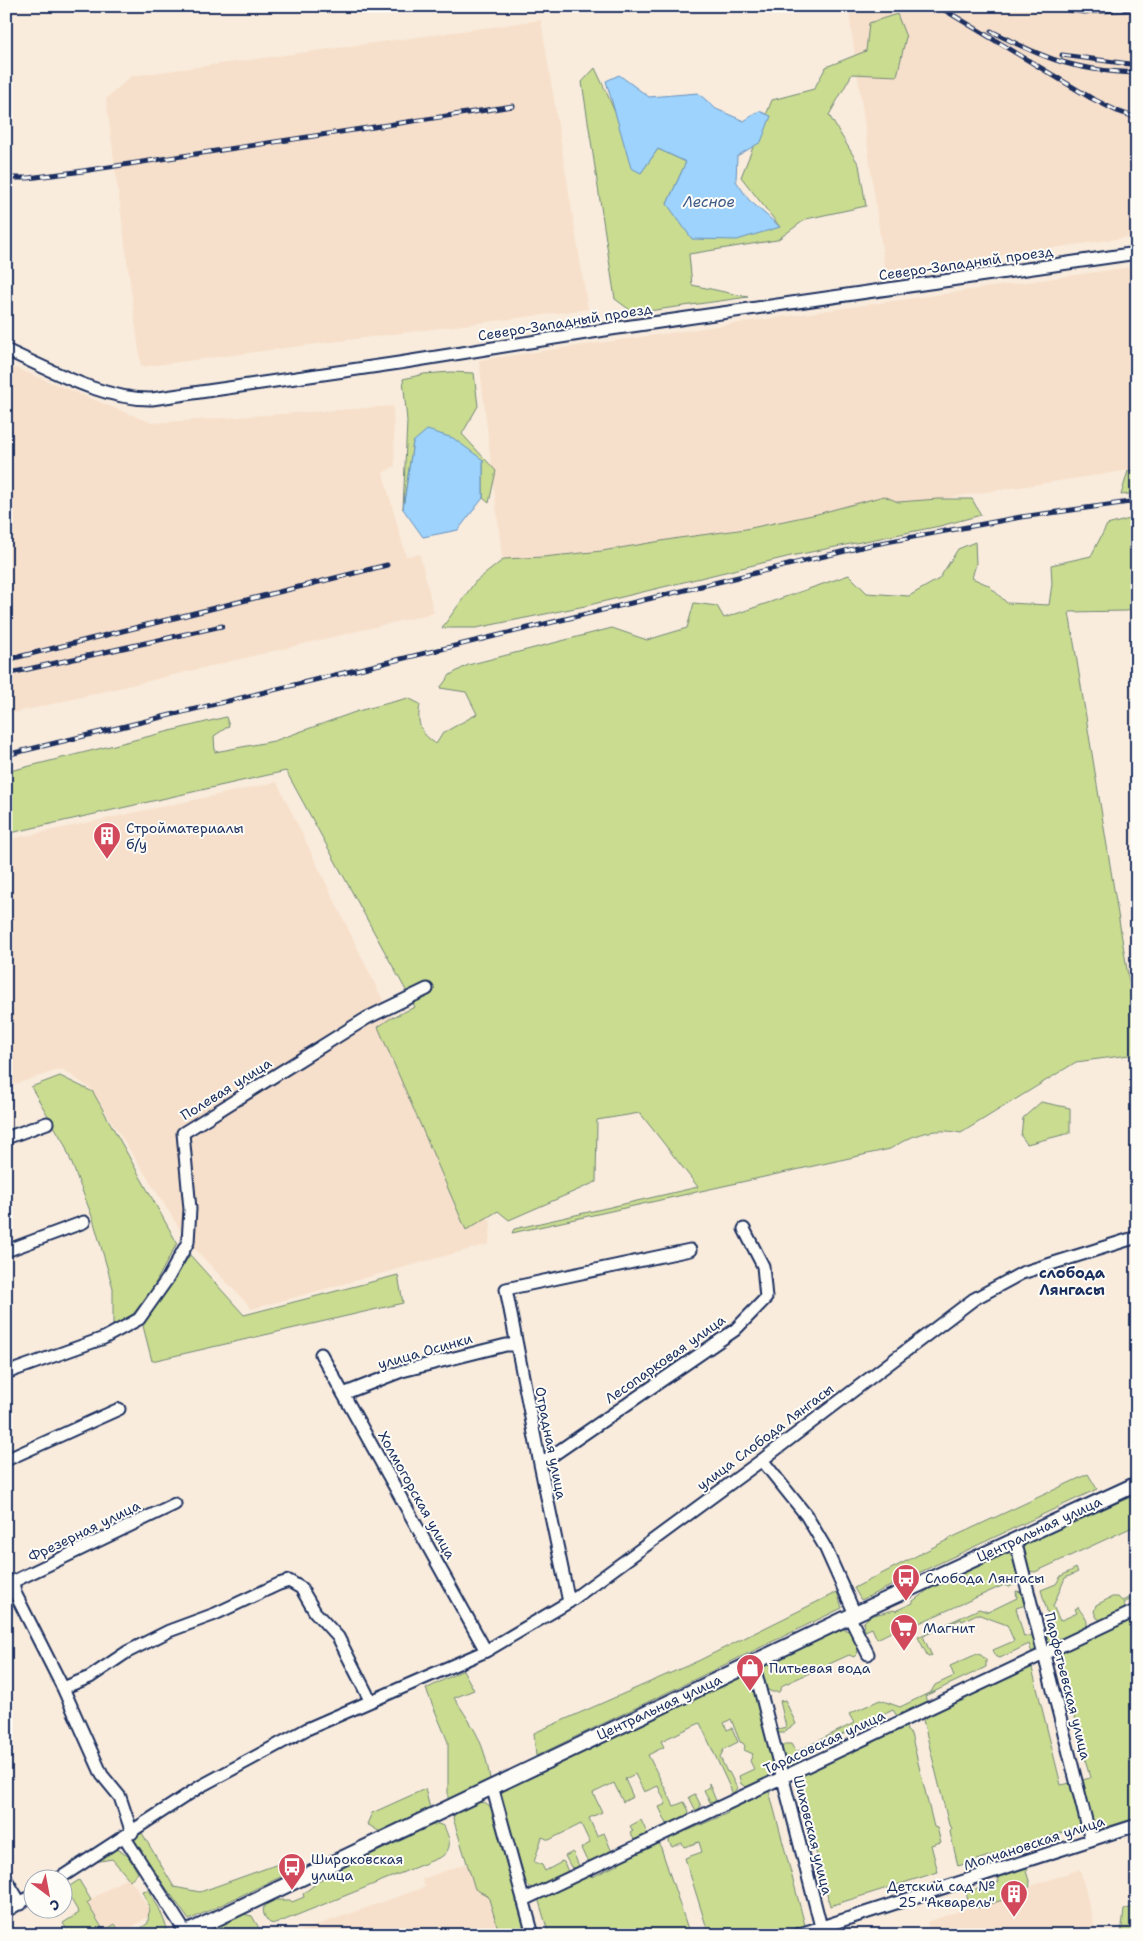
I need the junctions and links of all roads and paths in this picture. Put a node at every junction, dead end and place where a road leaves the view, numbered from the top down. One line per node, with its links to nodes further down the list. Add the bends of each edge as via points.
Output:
1 (1137, 253): 2 (street, Северо-Западный проезд, via 152,399 107,393)
2 (6, 350)
3 (427, 989): 13 (street, Полевая улица, via 367,1018 183,1133 190,1208 188,1242 139,1319 104,1338)
4 (47, 1123): 5 (street)
5 (6, 1138)
6 (84, 1222): 10 (street)
7 (744, 1229): 18 (street, Лесопарковая улица, via 763,1266 766,1298 735,1330)
8 (1137, 1237): 17 (street, улица Слобода Лянгасы, via 1022,1273 974,1299)
9 (690, 1250): 11 (street, Отрадная улица, via 506,1288)
10 (6, 1251)
11 (517, 1345): 14 (street, улица Осинки, via 402,1371); 18 (street, Отрадная улица)
12 (321, 1354): 14 (street, Холмогорская улица)
13 (6, 1373)
14 (343, 1394): 26 (street, Холмогорская улица)
15 (119, 1408): 16 (street)
16 (6, 1460)
17 (762, 1460): 23 (street, улица Слобода Лянгасы); 25 (street, via 826,1547)
18 (540, 1464): 23 (street, Отрадная улица)
19 (1137, 1484): 21 (street, Центральная улица)
20 (175, 1504): 22 (street, Фрезерная улица)
21 (1015, 1540): 25 (street, Центральная улица); 28 (street, Парфетьевская улица)
22 (10, 1583): 30 (street)
23 (569, 1602): 26 (street, улица Слобода Лянгасы)
24 (1137, 1610): 28 (street, Тарасовская улица)
25 (852, 1615): 27 (street); 29 (street, Центральная улица)
26 (486, 1651): 31 (street, улица Слобода Лянгасы)
27 (868, 1654)
28 (1044, 1654): 32 (street, Тарасовская улица); 36 (street, Парфетьевская улица)
29 (753, 1662): 32 (street, Шиховская улица); 33 (street, Центральная улица)
30 (63, 1688): 31 (street, via 90,1678 127,1652 169,1631 289,1581 301,1588 315,1612 338,1637); 35 (street, via 102,1775 120,1798)
31 (370, 1700): 35 (street, улица Слобода Лянгасы, via 307,1729 201,1786)
32 (783, 1778): 39 (street, Тарасовская улица); 42 (street, Шиховская улица)
33 (492, 1786): 39 (street); 43 (street, Центральная улица)
34 (1137, 1825): 36 (street, Молчановская улица)
35 (128, 1835): 37 (street, улица Слобода Лянгасы); 43 (street)
36 (1091, 1840): 42 (street, Молчановская улица)
37 (72, 1870)
38 (6, 1879): 40 (street)
39 (523, 1900): 44 (street)
40 (21, 1904): 41 (street)
41 (6, 1911)
42 (821, 1927): 45 (street, Молчановская улица)
43 (184, 1934)
44 (533, 1935)
45 (798, 1935)

